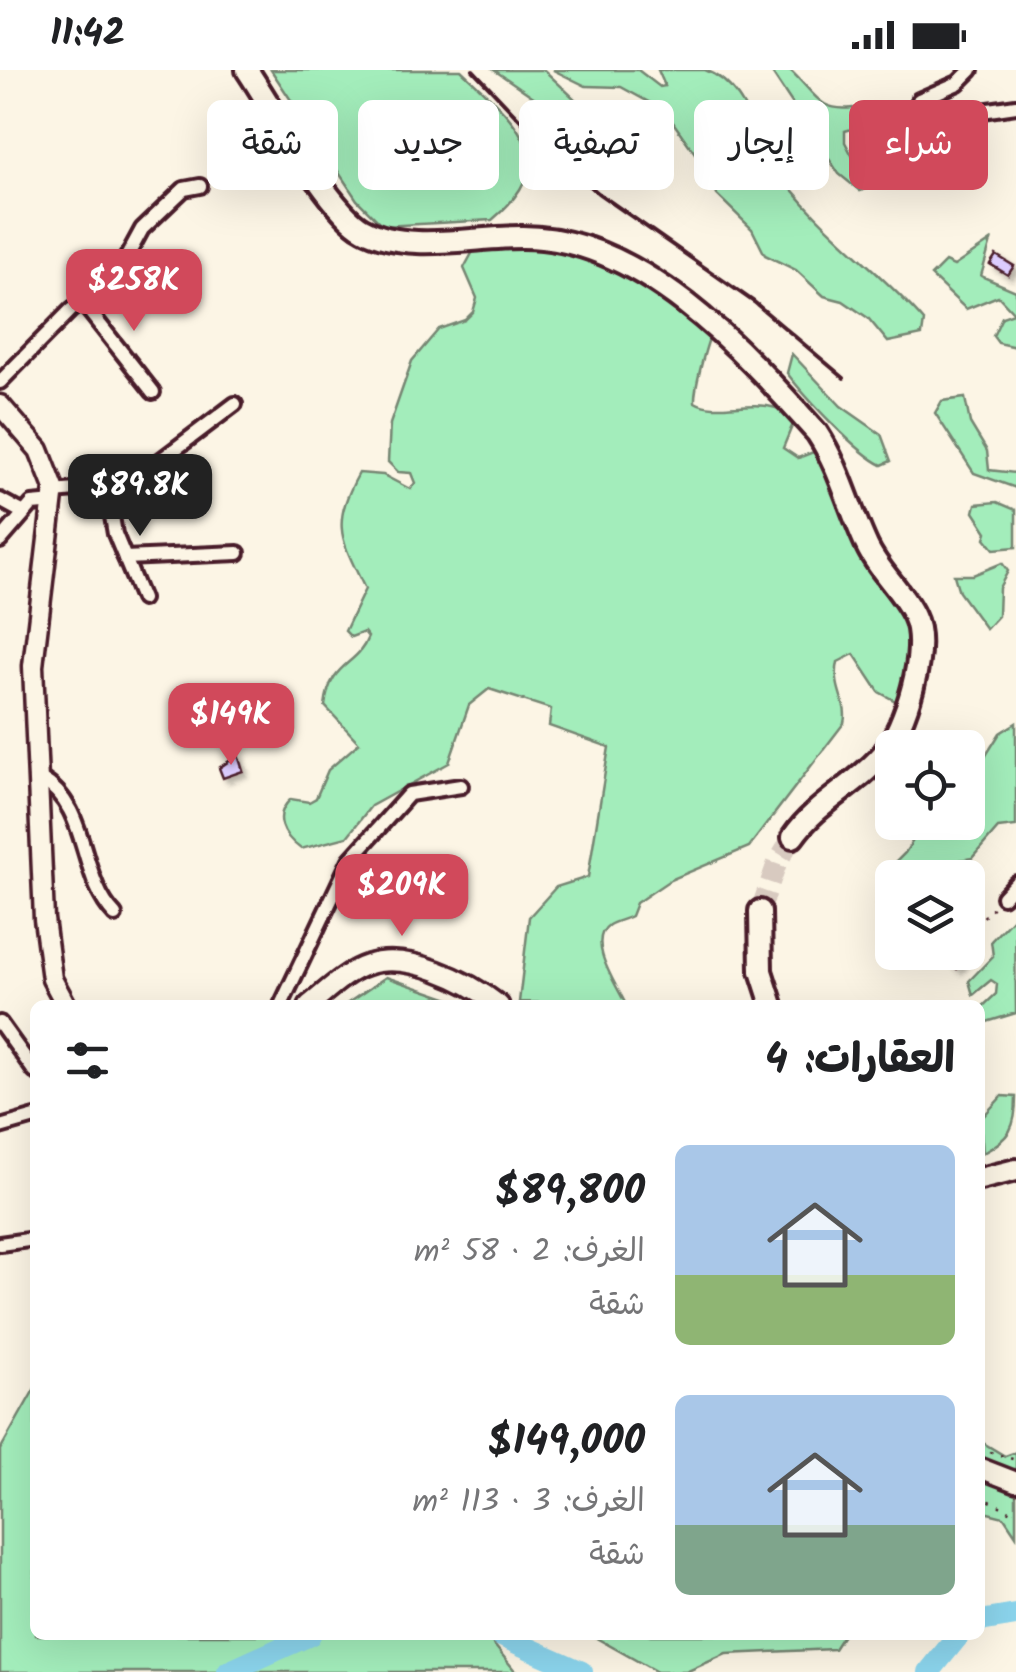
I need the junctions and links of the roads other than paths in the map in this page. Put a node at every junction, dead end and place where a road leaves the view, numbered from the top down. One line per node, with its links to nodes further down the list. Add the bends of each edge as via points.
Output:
1 (247, 70): 20 (main road, via 328,196 364,230 394,240 526,236 590,245 684,302 832,455 868,548 908,605 920,637 896,738)
2 (971, 70): 3 (street, via 919,100 917,113 934,118)
3 (1016, 106)
4 (200, 186): 5 (street, via 184,189 142,229 118,275)
5 (82, 302): 6 (street); 7 (street)
6 (0, 382)
7 (154, 392)
8 (235, 404): 10 (street, via 138,478)
9 (0, 405): 11 (main road, via 39,450)
10 (107, 488): 11 (street); 16 (street)
11 (54, 497): 13 (street); 18 (main road, via 34,630)
12 (0, 500): 13 (street)
13 (22, 512): 14 (street)
14 (0, 541)
15 (238, 554): 16 (street)
16 (124, 558): 17 (street)
17 (142, 599)
18 (41, 778): 24 (street, via 60,790 98,898); 25 (main road, via 46,938 52,979)
19 (461, 786): 26 (street, via 409,794 350,860)
20 (792, 837)
21 (1016, 883): 22 (street)
22 (1003, 897)
23 (760, 911): 29 (main road, via 762,971)
24 (115, 914)
25 (63, 1000)
26 (283, 1000)
27 (316, 1000): 28 (main road, via 356,970 382,962 449,977)
28 (490, 1000)
29 (771, 1000)
30 (0, 1022): 31 (street)
31 (30, 1065)
32 (30, 1118): 33 (street)
33 (0, 1127)
34 (1016, 1170): 35 (main road)
35 (985, 1178)
36 (30, 1240): 37 (street)
37 (0, 1244)
38 (985, 1470): 39 (main road)
39 (1015, 1481)

